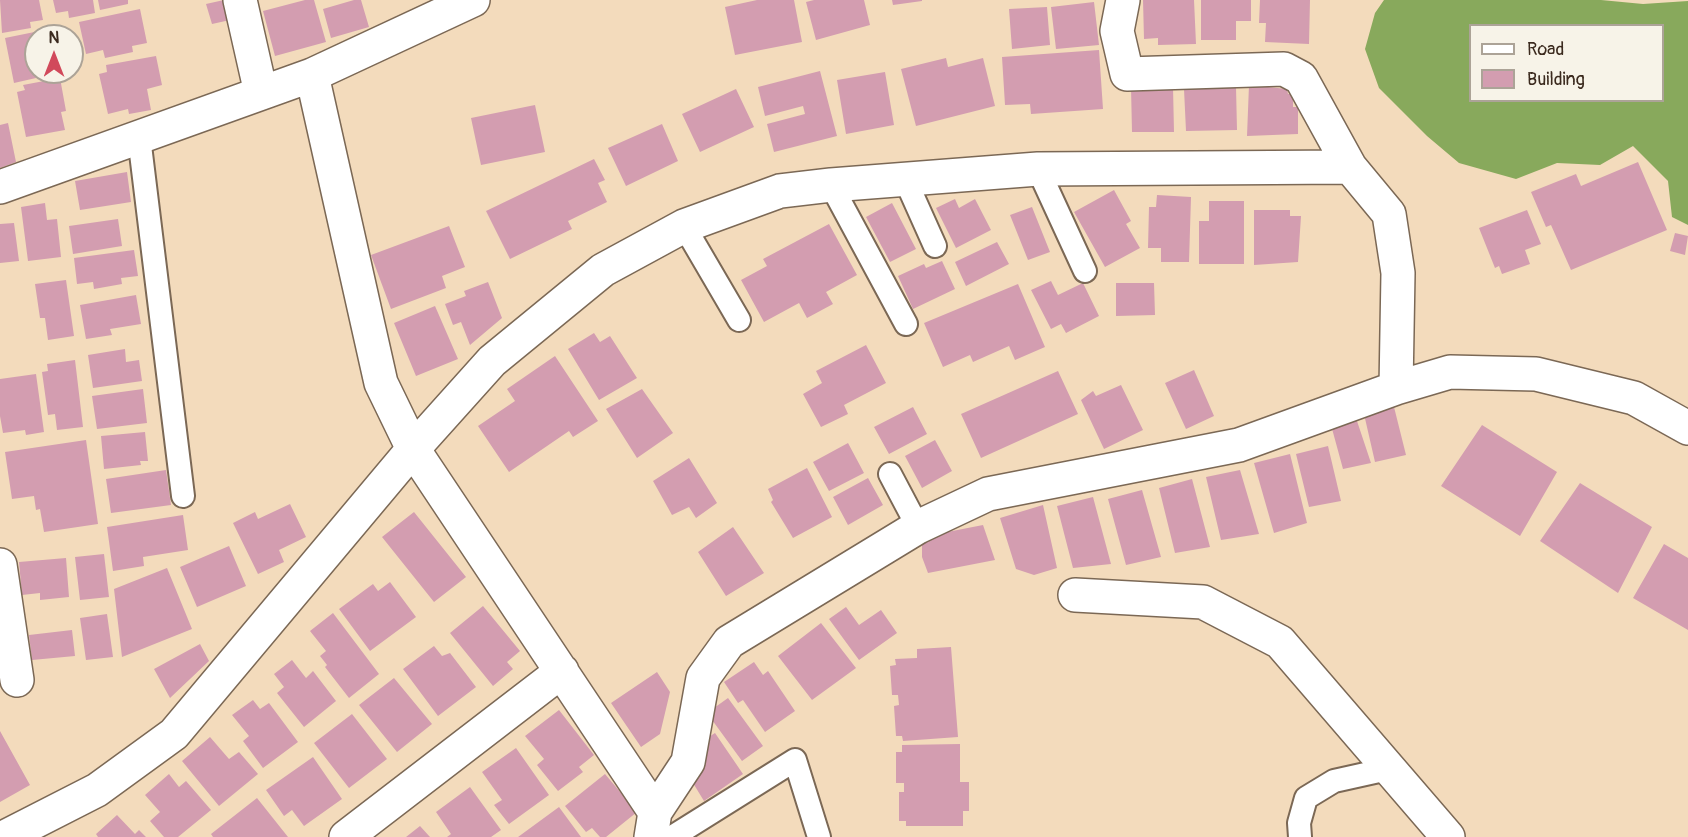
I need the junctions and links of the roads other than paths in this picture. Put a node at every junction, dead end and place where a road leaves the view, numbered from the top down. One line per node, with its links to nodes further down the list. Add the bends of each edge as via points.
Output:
1 (240, 0): 5 (street)
2 (473, 0): 4 (street)
3 (1123, 0): 7 (street, via 1117,31 1127,74 1284,69 1301,78)
4 (312, 75): 5 (street); 19 (street, via 381,383)
5 (261, 93): 6 (street)
6 (139, 137): 11 (street); 21 (lane)
7 (1350, 167): 8 (street); 17 (street, via 1389,214 1398,273)
8 (1038, 169): 9 (street); 14 (lane)
9 (905, 179): 10 (street); 13 (lane)
10 (831, 185): 12 (street, via 780,191); 16 (lane)
11 (0, 187)
12 (684, 226): 15 (lane); 19 (street, via 603,270 492,361)
13 (935, 246)
14 (1085, 271)
15 (739, 320)
16 (906, 324)
17 (1396, 388): 18 (street, via 1450,372 1536,374 1634,398); 22 (street, via 1239,445 988,494)
18 (1688, 428)
19 (412, 449): 25 (street); 29 (street, via 174,734 97,790)
20 (890, 474): 22 (lane)
21 (183, 496)
22 (918, 527): 28 (street, via 729,642 703,678 687,762)
23 (1, 574): 26 (street)
24 (1075, 595): 27 (street, via 1203,602 1280,642)
25 (562, 671): 28 (street); 30 (street)
26 (17, 680)
27 (1388, 769): 32 (lane, via 1334,781 1306,798 1299,823); 33 (street)
28 (659, 829): 31 (lane, via 795,760)
29 (10, 836)
30 (346, 837)
31 (819, 837)
32 (1300, 837)
33 (1448, 837)

